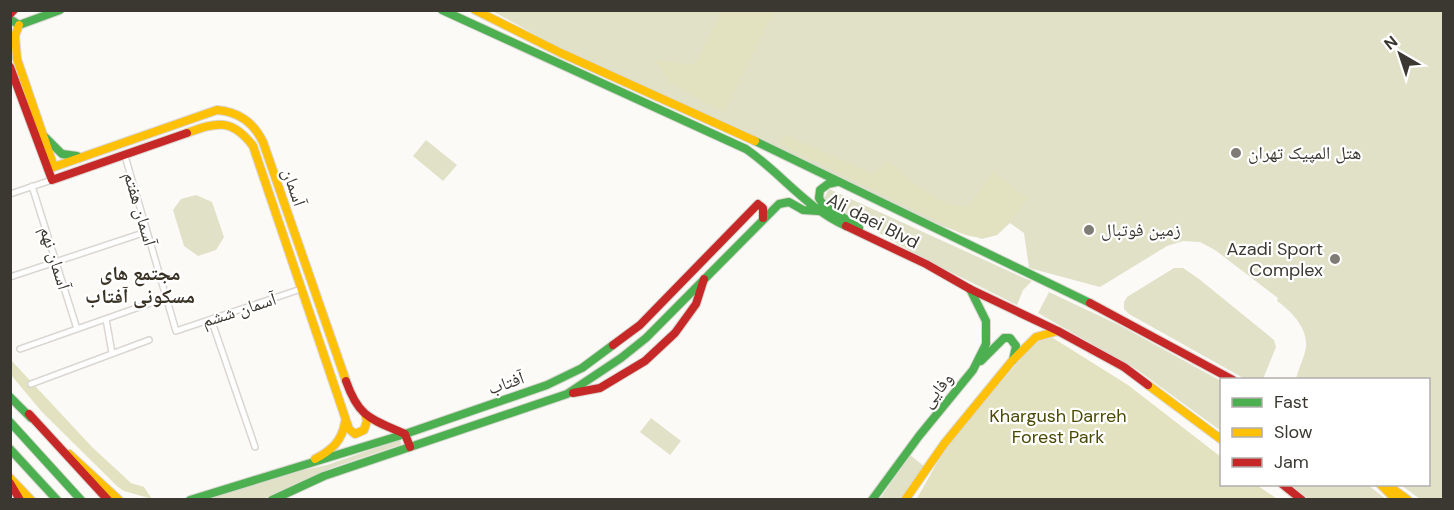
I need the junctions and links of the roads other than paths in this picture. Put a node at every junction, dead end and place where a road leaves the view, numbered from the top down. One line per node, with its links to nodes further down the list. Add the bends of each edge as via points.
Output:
1 (14, 10): 5 (main road)
2 (60, 10): 7 (main road)
3 (442, 10): 17 (main road, Ali daei Blvd, via 746,149)
4 (474, 10): 14 (main road, Ali daei Blvd)
5 (10, 14)
6 (10, 20): 7 (main road)
7 (19, 25): 9 (main road, via 15,36 17,59)
8 (10, 67): 12 (main road)
9 (44, 136): 10 (main road, via 62,154); 12 (main road)
10 (88, 155): 12 (main road, آسمان); 42 (main road, آسمان, via 217,110 249,120 263,142 348,388)
11 (125, 156): 13 (main road, آسمان); 19 (street, آسمان هفتم); 24 (main road, آسمان, via 219,123 244,135 256,152)
12 (51, 168): 13 (main road)
13 (52, 180): 15 (street)
14 (837, 182): 20 (main road, via 820,190 822,203); 37 (main road, Ali daei Blvd, via 1051,282)
15 (32, 186): 16 (street); 21 (street, آسمان نهم)
16 (10, 194)
17 (818, 211): 18 (main road, آفتاب, via 803,210 789,202 779,204); 20 (main road, Ali daei Blvd)
18 (763, 218): 23 (main road, آفتاب); 46 (main road, آفتاب, via 764,211 758,204 640,326 582,368 547,385)
19 (146, 232): 21 (street); 26 (street, آسمان هفتم)
20 (881, 243): 25 (main road, Ali daei Blvd)
21 (56, 262): 22 (street); 29 (street, آسمان نهم)
22 (10, 277)
23 (705, 278): 40 (main road, آفتاب, via 646,338); 40 (main road, via 696,304 675,333 645,361 600,388)
24 (301, 289): 28 (street, آسمان ششم); 44 (main road, آسمان)
25 (970, 289): 31 (main road, Ali daei Blvd); 36 (main road, وفایی, via 987,328 986,344)
26 (165, 298): 27 (street); 30 (street, آسمان هفتم)
27 (106, 319): 29 (street); 34 (street)
28 (211, 319): 30 (street, آسمان ششم); 48 (street)
29 (77, 329): 33 (street)
30 (176, 331)
31 (1058, 331): 35 (main road, via 1036,337); 47 (main road, Ali daei Blvd, via 1124,367)
32 (149, 340): 34 (street)
33 (20, 349)
34 (112, 353): 38 (street)
35 (1012, 361): 36 (main road, via 1016,346 1010,338 1004,338); 58 (main road, via 944,444)
36 (973, 370): 67 (main road, وفایی)
37 (1230, 378)
38 (31, 384)
39 (10, 391): 43 (main road)
40 (566, 395): 49 (main road, آفتاب)
41 (10, 397): 43 (main road)
42 (366, 417): 44 (main road, via 366,427 358,433 349,429); 46 (main road)
43 (32, 418): 50 (main road)
44 (345, 421): 52 (main road, via 338,443)
45 (10, 422): 62 (main road)
46 (405, 434): 49 (main road); 52 (main road, آفتاب)
47 (1220, 439)
48 (255, 447)
49 (410, 447): 66 (main road, آفتاب, via 324,476)
50 (61, 448): 63 (main road); 64 (main road)
51 (10, 449): 61 (main road)
52 (304, 465): 65 (main road, آفتاب)
53 (10, 478): 60 (main road)
54 (10, 483): 59 (main road)
55 (1284, 486): 68 (main road)
56 (1382, 486): 69 (main road)
57 (1389, 486): 70 (main road)
58 (907, 498)
59 (20, 500)
60 (31, 500)
61 (57, 500)
62 (81, 500)
63 (108, 500)
64 (119, 500)
65 (190, 500)
66 (272, 500)
67 (872, 500)
68 (1302, 500)
69 (1396, 500)
70 (1408, 500)

